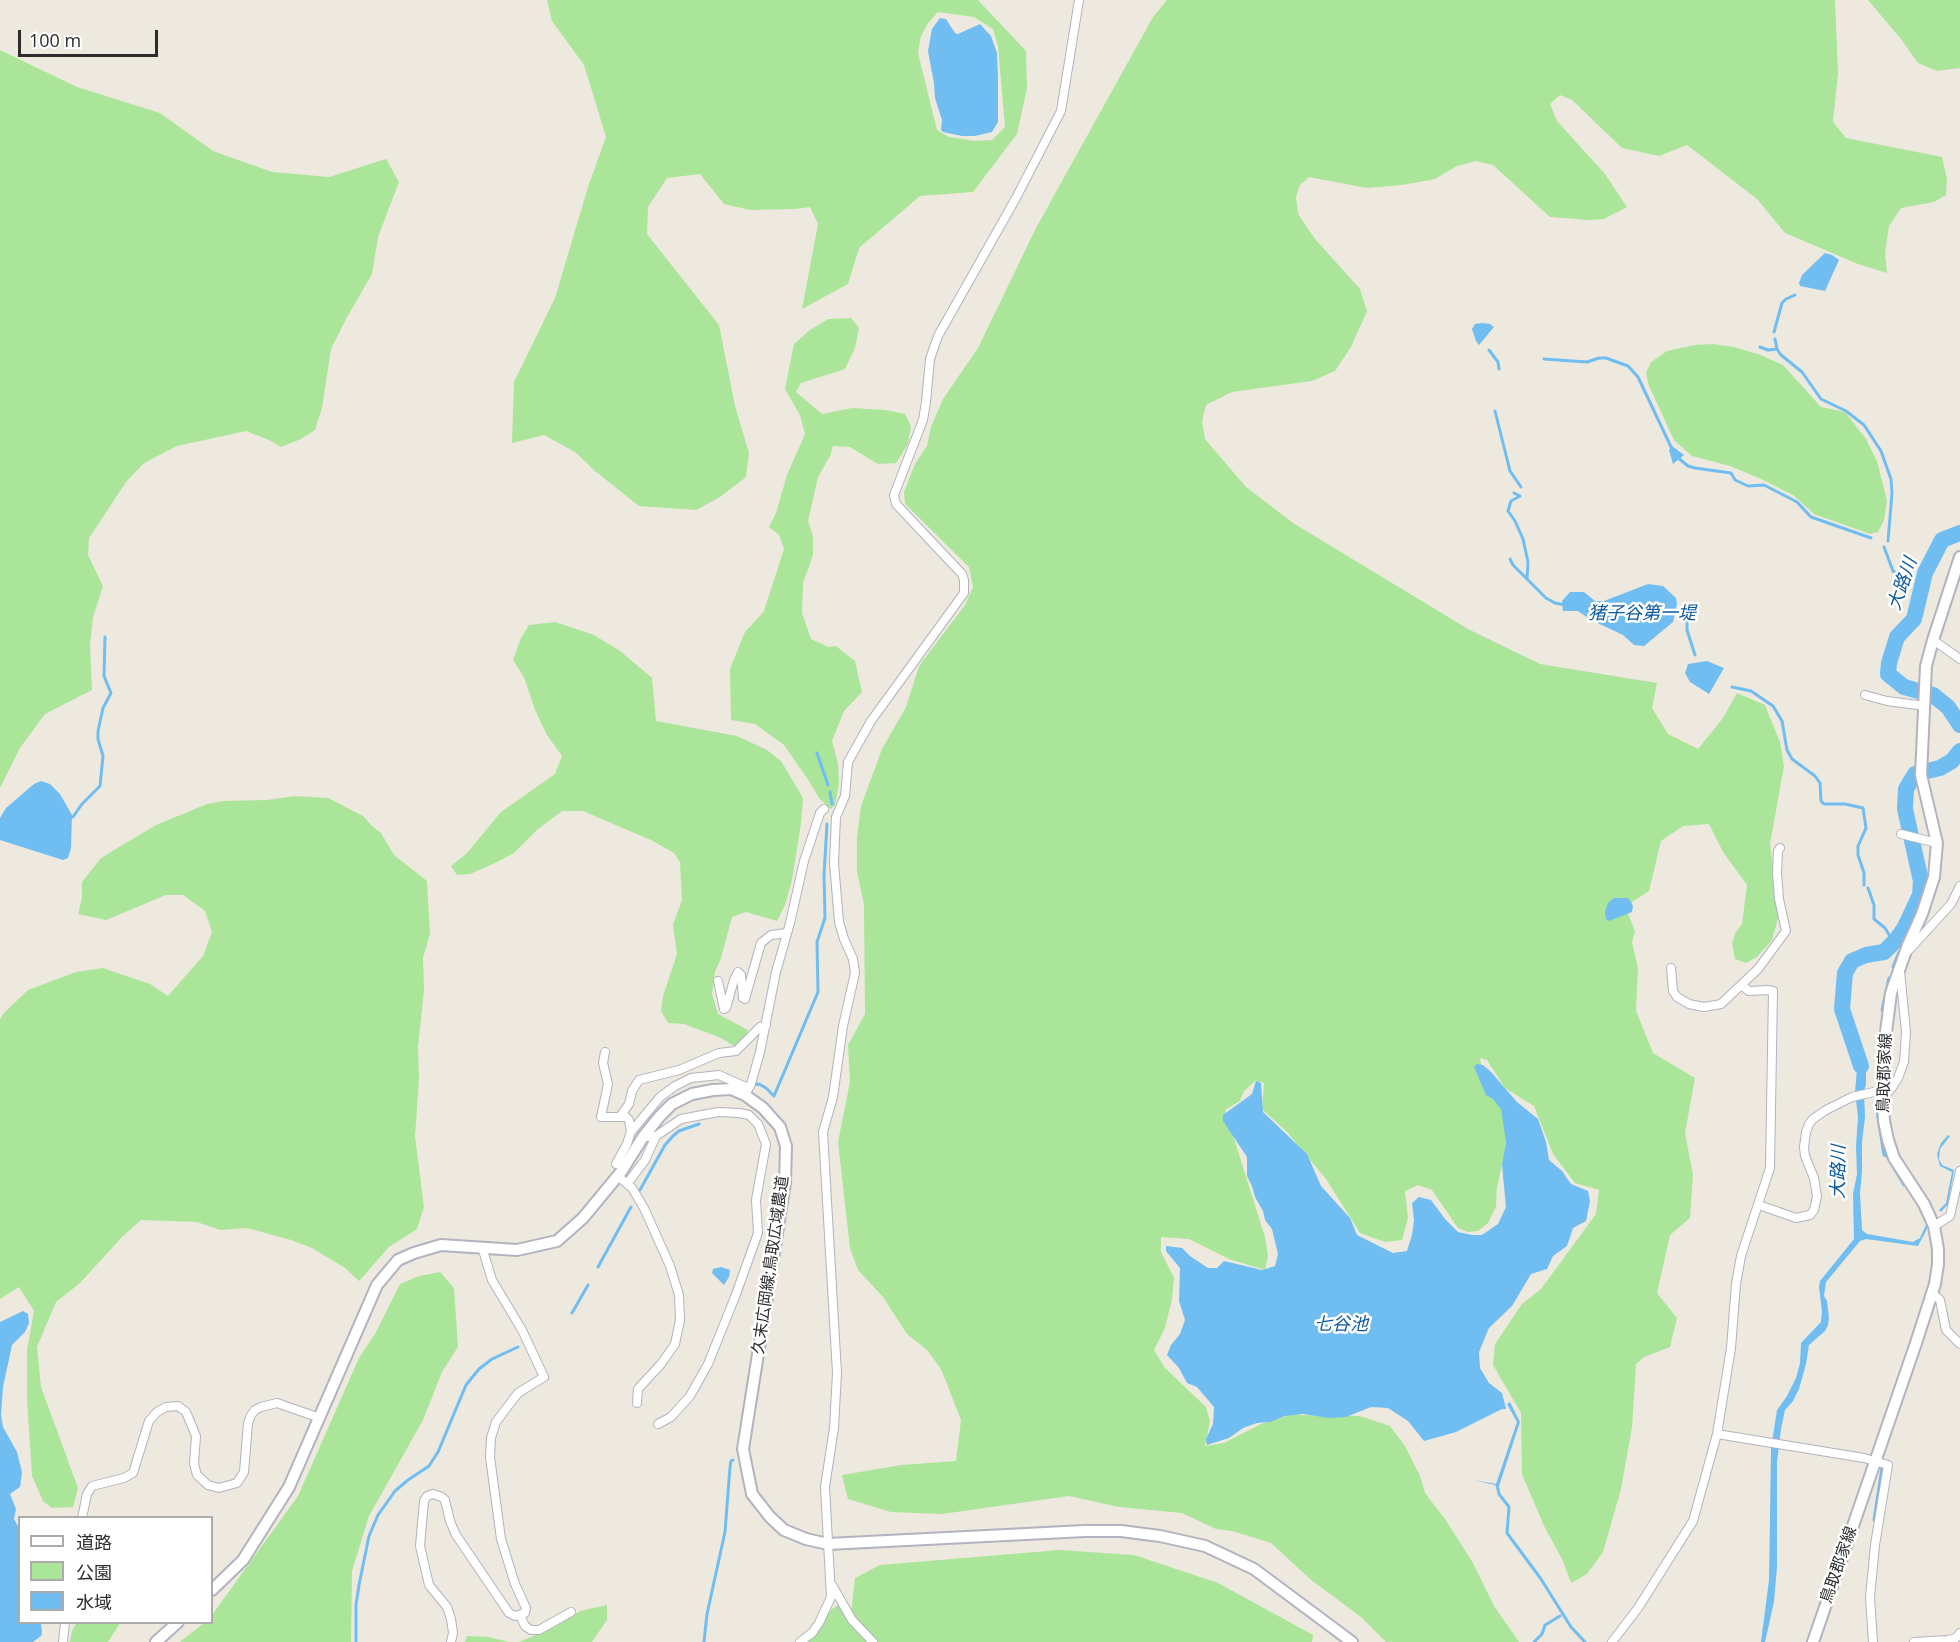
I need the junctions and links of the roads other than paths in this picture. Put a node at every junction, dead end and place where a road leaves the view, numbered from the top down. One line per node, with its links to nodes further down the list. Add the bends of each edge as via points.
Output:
1 (1079, 0): 42 (street, via 1061,111 938,336 930,360 922,420 894,495 896,504 962,574 964,593 871,721 848,762 846,796 834,826 839,922 855,973 823,1132 837,1373 825,1487)
2 (1960, 558): 3 (street, 鳥取郡家線)
3 (1933, 640): 5 (street); 8 (street, 鳥取郡家線, via 1926,666)
4 (1960, 647): 5 (street)
5 (1951, 652): 6 (street)
6 (1960, 659)
7 (1865, 695): 8 (street, via 1887,701)
8 (1925, 698): 11 (street, 鳥取郡家線, via 1921,771)
9 (824, 809): 14 (street, via 804,861)
10 (1901, 834): 11 (street)
11 (1937, 843): 15 (street, 鳥取郡家線, via 1934,877)
12 (1780, 849): 18 (street, via 1776,873 1786,931)
13 (1960, 886): 15 (street, via 1951,904)
14 (787, 933): 17 (street, via 771,935 761,943 745,999 738,972 724,1009); 19 (street)
15 (1902, 962): 22 (street, 鳥取郡家線, via 1891,993); 22 (street, via 1904,1062 1891,1089)
16 (1671, 968): 18 (street, via 1673,991 1689,1004 1721,1004)
17 (718, 981)
18 (1741, 985): 31 (street, via 1749,991 1772,990 1774,996 1770,1168)
19 (766, 1025): 21 (street); 23 (street, via 760,1026 736,1051 708,1056 679,1070 639,1080)
20 (605, 1052): 23 (street, via 603,1063 608,1084 601,1117)
21 (747, 1092): 24 (street, via 719,1075 691,1078 660,1097); 26 (street, 久末広岡線;鳥取広域農道, via 731,1089 692,1094 672,1104); 42 (street, 久末広岡線;鳥取広域農道, via 780,1127 786,1146 785,1183 743,1449 747,1477 752,1494 784,1530)
22 (1882, 1094): 31 (street, via 1852,1097 1809,1124 1805,1156 1817,1196 1810,1215 1796,1218); 32 (street, 鳥取郡家線, via 1884,1121 1894,1158)
23 (621, 1116): 24 (street, via 629,1120)
24 (631, 1132): 27 (street)
25 (656, 1136): 26 (street); 30 (street); 38 (street, via 681,1119 718,1112 739,1113 749,1115 758,1124 766,1144 756,1200 758,1233 735,1297 694,1388 671,1417)
26 (643, 1137): 29 (street, 久末広岡線;鳥取広域農道)
27 (616, 1164)
28 (1960, 1171): 32 (street, via 1950,1216)
29 (618, 1176): 30 (street); 33 (street, 久末広岡線;鳥取広域農道, via 583,1218 557,1241 517,1250)
30 (627, 1184): 36 (street, via 644,1208 670,1266 680,1311 675,1344 638,1389)
31 (1759, 1205): 39 (street, via 1741,1256)
32 (1934, 1226): 34 (street, 鳥取郡家線, via 1938,1264)
33 (482, 1247): 37 (street, 久末広岡線;鳥取広域農道, via 441,1245 398,1260 377,1285); 46 (street, via 492,1280 544,1377 518,1393 496,1422 490,1438 501,1539 525,1608)
34 (1932, 1293): 35 (street, via 1940,1300 1946,1330); 40 (street, 鳥取郡家線)
35 (1960, 1344)
36 (637, 1403)
37 (320, 1418): 41 (street, via 277,1403 255,1410 248,1423 244,1472 237,1483 219,1488 208,1485 197,1474 196,1436 186,1412 178,1406 166,1407 149,1421 134,1473 92,1486); 44 (street, 久末広岡線;鳥取広域農道, via 289,1487 243,1560)
38 (658, 1424)
39 (1717, 1434): 40 (street); 57 (street, via 1689,1528)
40 (1874, 1461): 58 (street, 鳥取郡家線); 59 (street, via 1888,1465 1870,1597)
41 (82, 1516)
42 (828, 1544): 43 (street); 56 (street, 久末広岡線;鳥取広域農道, via 1085,1531 1160,1536 1205,1546 1254,1569)
43 (830, 1582): 54 (street, via 831,1597 825,1613 812,1633); 55 (street, via 852,1620)
44 (213, 1589)
45 (571, 1612): 46 (street, via 539,1630 525,1626)
46 (520, 1615): 53 (street, via 509,1613 456,1535 445,1500 438,1495 427,1496 422,1506 420,1546 429,1585 447,1607 451,1619)
47 (65, 1624): 51 (street)
48 (177, 1624): 52 (street)
49 (1960, 1633): 50 (street, via 1956,1638)
50 (1928, 1641): 60 (street)
51 (63, 1642)
52 (156, 1642)
53 (451, 1642)
54 (800, 1642)
55 (873, 1642)
56 (1352, 1642)
57 (1612, 1642)
58 (1813, 1642)
59 (1873, 1642)
60 (1914, 1642)

